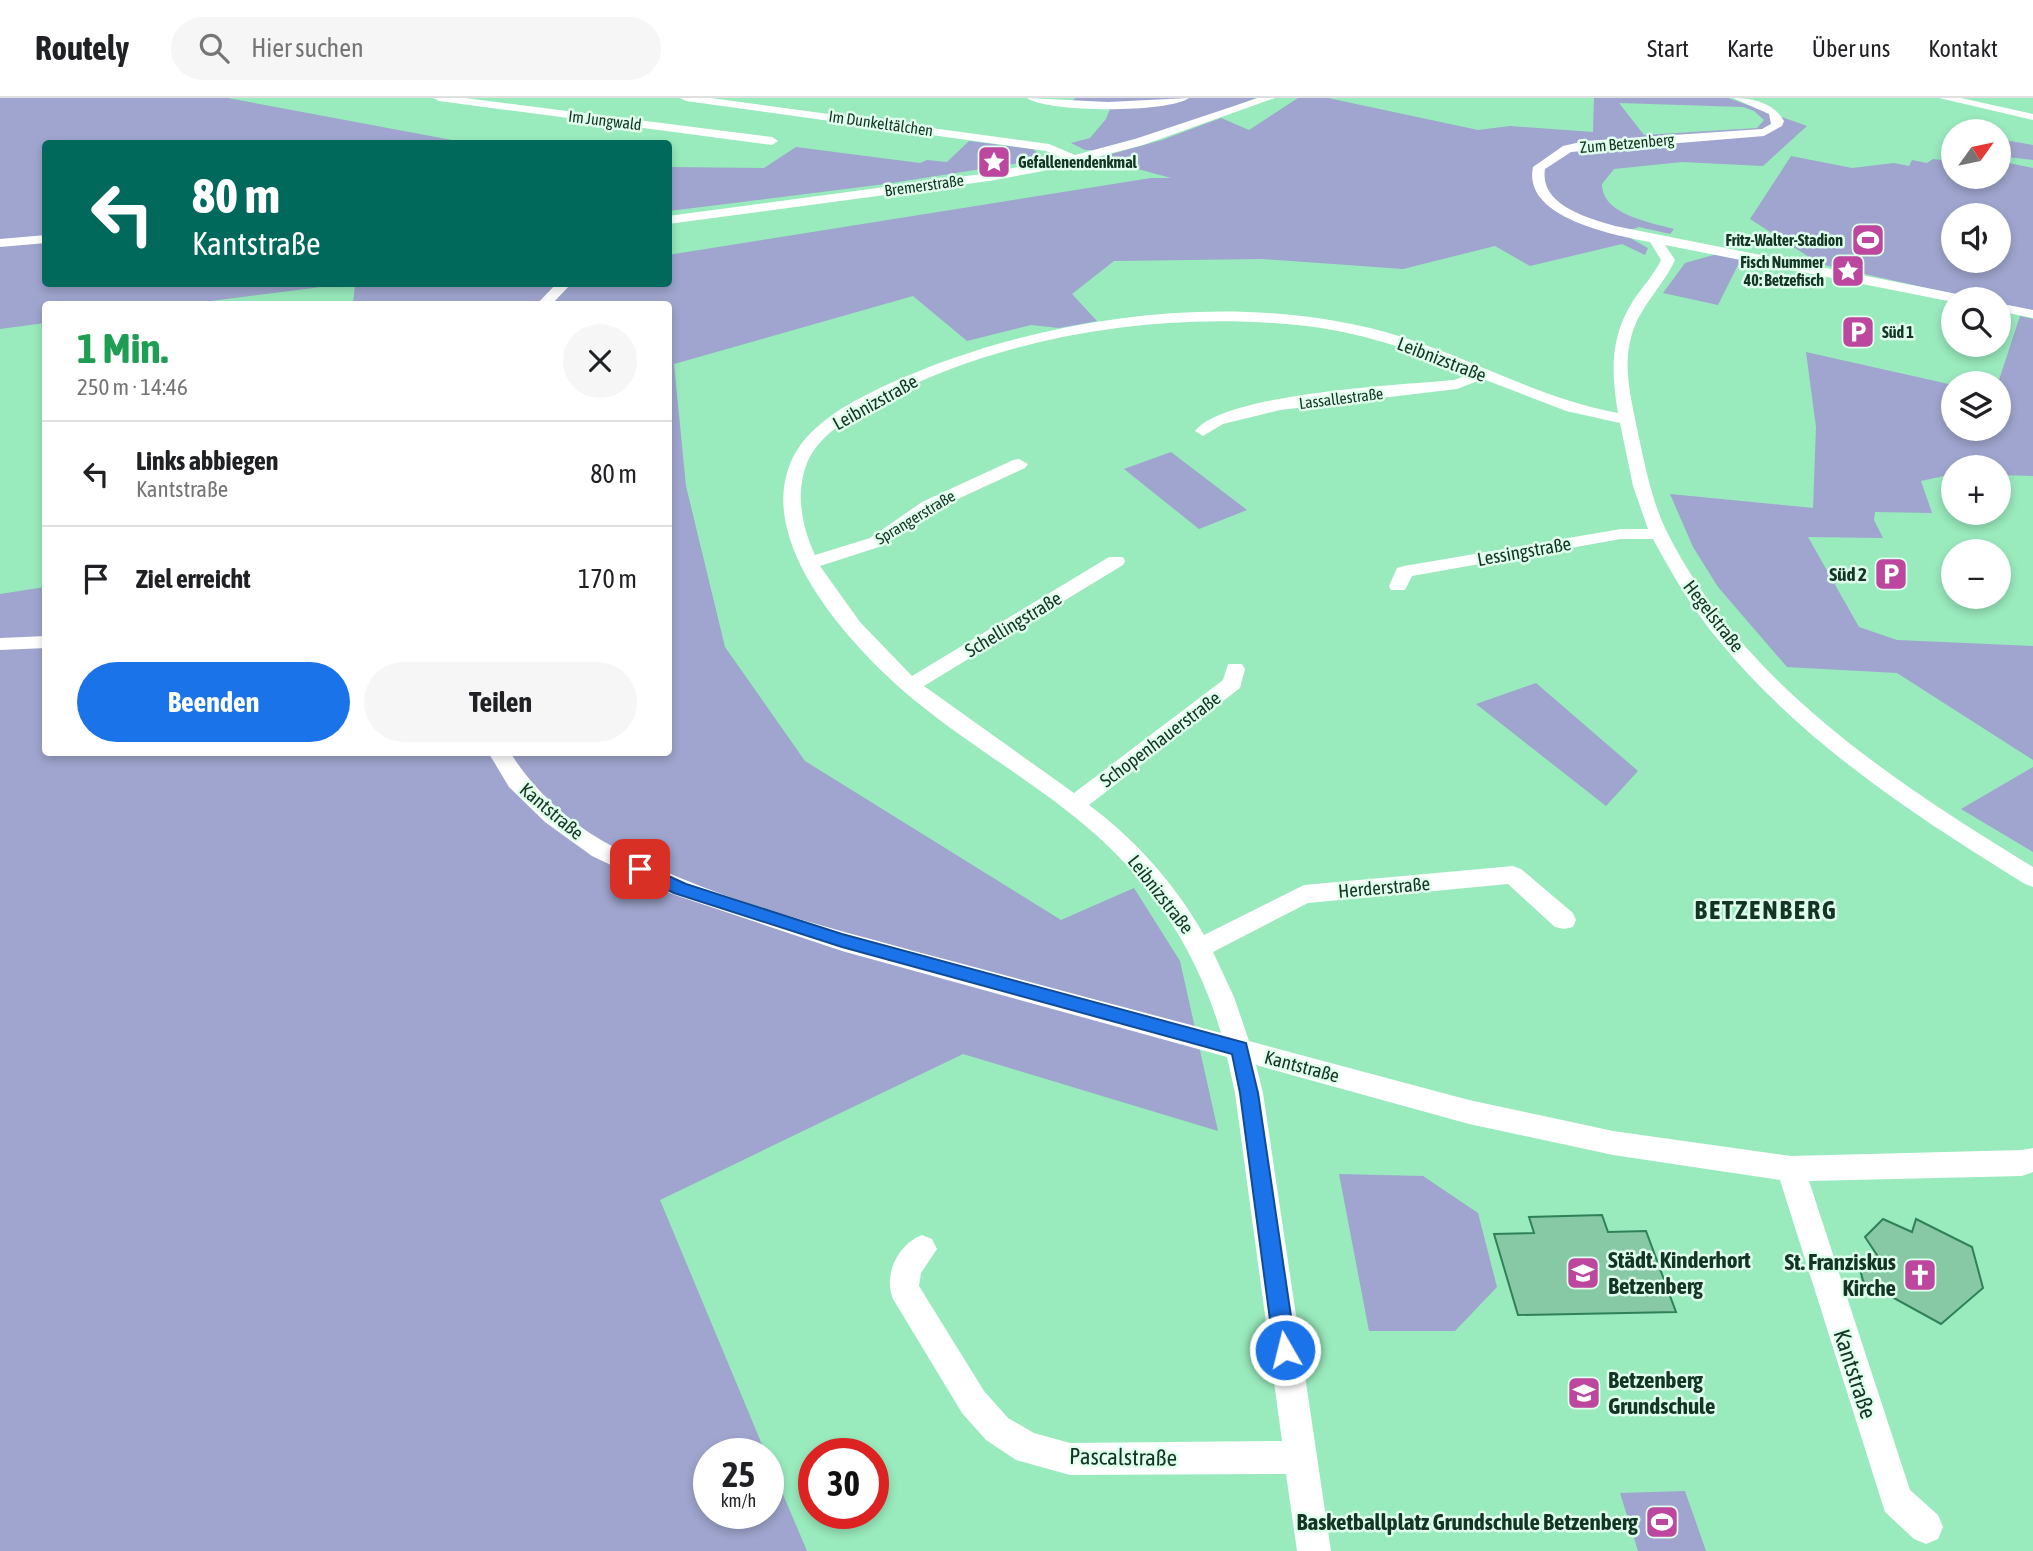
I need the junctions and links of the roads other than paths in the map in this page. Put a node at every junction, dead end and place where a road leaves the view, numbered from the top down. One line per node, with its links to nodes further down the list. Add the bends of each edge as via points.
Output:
1 (439, 98): 10 (street, Im Jungwald)
2 (686, 98): 11 (street, Im Dunkeltälchen, via 1010,141 1049,148)
3 (1032, 98): 4 (street, via 1114,107)
4 (1183, 98)
5 (1269, 98): 8 (street, Bremerstraße)
6 (1739, 98): 14 (street, Zum Betzenberg, via 1773,112 1779,121 1776,126 1764,132 1585,145 1567,149 1539,167 1535,178 1555,205 1601,225)
7 (1945, 98): 9 (street)
8 (1258, 100): 11 (street, Bremerstraße, via 1188,127)
9 (2033, 117)
10 (772, 141)
11 (1074, 159): 12 (street, Bremerstraße, via 989,177)
12 (672, 219)
13 (42, 239): 15 (street)
14 (1655, 240): 17 (street); 22 (street, Hegelstraße, via 1668,260 1634,310 1621,349)
15 (0, 243)
16 (561, 287): 18 (street)
17 (1941, 295)
18 (547, 301)
19 (2011, 309): 20 (street)
20 (2033, 314)
21 (1483, 374): 22 (street, Leibnizstraße, via 1559,406); 23 (street, Lassallestraße, via 1457,384 1257,407 1211,422); 27 (street, Leibnizstraße, via 1385,337 1266,317 1141,322 1009,348 903,384 857,407 810,443 792,477 789,494)
22 (1628, 421): 25 (street, Hegelstraße, via 1641,483)
23 (1203, 431)
24 (1019, 464): 27 (street, Sprangerstraße, via 937,501 876,541)
25 (1659, 534): 28 (street, Lessingstraße, via 1621,534 1404,572); 35 (street, Hegelstraße, via 1687,583 1723,631 1823,732 1912,800)
26 (1116, 561): 32 (street, Schellingstraße)
27 (808, 562): 32 (street, Leibnizstraße, via 854,629)
28 (1398, 586)
29 (42, 642): 30 (street)
30 (0, 644)
31 (1235, 669): 34 (street, Schopenhauerstraße, via 1233,683)
32 (910, 686): 34 (street, Leibnizstraße)
33 (501, 756): 38 (street, Kantstraße, via 517,782 553,816 600,850 680,888 842,941)
34 (1075, 804): 37 (street, Leibnizstraße, via 1160,887)
35 (2033, 878)
36 (1564, 920): 37 (street, Herderstraße, via 1513,875 1304,894)
37 (1200, 948): 38 (street, Leibnizstraße, via 1221,991)
38 (1240, 1048): 40 (street, Kantstraße, via 1469,1112 1613,1143); 42 (street, Leibnizstraße)
39 (2033, 1160): 40 (street, Kantstraße)
40 (1791, 1169): 43 (street, Kantstraße, via 1897,1500)
41 (922, 1249): 42 (street, Pascalstraße, via 907,1268 905,1289 973,1402 997,1429 1028,1448 1070,1459)
42 (1300, 1457): 44 (street, Leibnizstraße)
43 (1926, 1527)
44 (1314, 1551)

